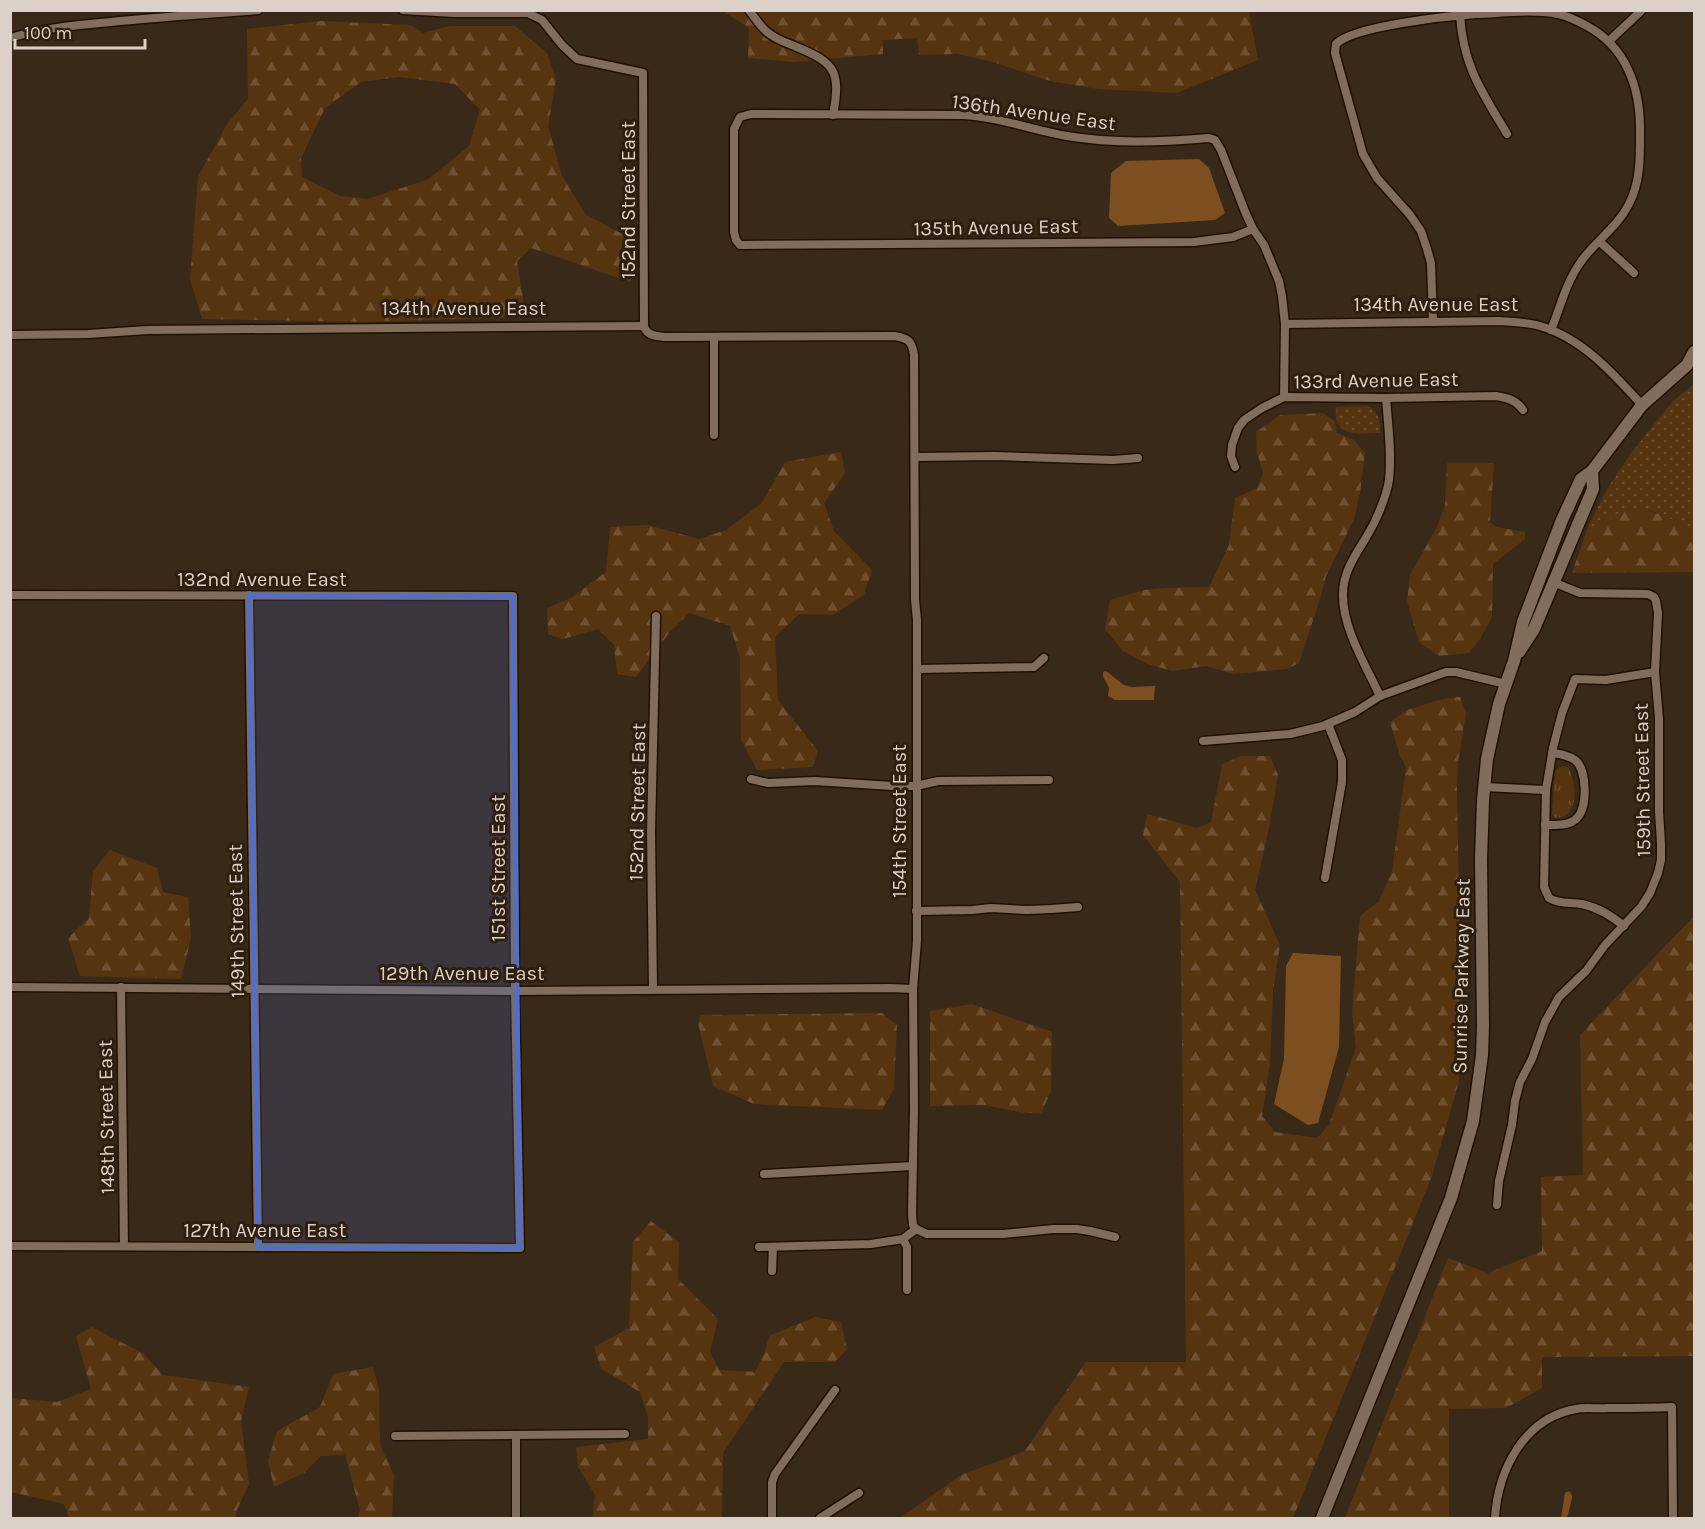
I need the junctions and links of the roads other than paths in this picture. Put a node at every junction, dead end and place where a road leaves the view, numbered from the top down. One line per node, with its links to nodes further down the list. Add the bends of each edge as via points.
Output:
1 (258, 10): 4 (street)
2 (404, 10): 6 (street)
3 (749, 10): 10 (street, via 768,32 827,62 837,94)
4 (240, 11): 8 (street, via 55,28)
5 (1641, 11): 9 (street)
6 (510, 12): 18 (street, 152nd Street East, via 537,16 577,59 643,74)
7 (1460, 15): 9 (street, via 1558,14 1577,20); 11 (street, via 1471,72); 16 (street, via 1345,38 1336,44 1335,52 1362,154 1377,178 1410,215 1427,249)
8 (10, 38)
9 (1609, 42): 13 (street, via 1621,55 1636,90 1639,174 1629,205)
10 (833, 115): 12 (street, 136th Avenue East, via 978,116 1088,139 1136,142 1209,138 1221,150); 14 (street, 136th Avenue East, via 751,114 738,119 734,129 734,232)
11 (1507, 134)
12 (1253, 229): 14 (street, 135th Avenue East, via 1233,237 1194,242); 17 (street, via 1275,270)
13 (1600, 242): 15 (street); 19 (street, via 1573,275)
14 (739, 244)
15 (1634, 273)
16 (1433, 322): 17 (street, 134th Avenue East); 19 (street, 134th Avenue East, via 1519,322)
17 (1286, 324): 25 (street)
18 (644, 326): 20 (street, 134th Avenue East, via 147,330); 21 (street, 134th Avenue East, via 654,336)
19 (1551, 330): 27 (street, 134th Avenue East, via 1594,357)
20 (10, 335)
21 (714, 337): 22 (street, 134th Avenue East, via 881,336); 29 (street)
22 (912, 343): 30 (street, 154th Street East)
23 (1695, 352): 24 (street)
24 (1691, 364): 27 (street)
25 (1284, 397): 26 (street, 133rd Avenue East); 32 (street, 133rd Avenue East, via 1244,420 1238,428 1231,456)
26 (1386, 398): 28 (street, 133rd Avenue East, via 1496,396 1513,400); 44 (street, via 1389,482 1375,520 1347,572 1343,593 1351,632)
27 (1642, 405): 33 (street, Sunrise Parkway East)
28 (1524, 410)
29 (714, 435)
30 (915, 457): 31 (street); 41 (street, 154th Street East)
31 (1138, 458)
32 (1235, 467)
33 (1592, 471): 34 (street, Sunrise Parkway East, via 1593,489); 40 (street, Sunrise Parkway East, via 1581,479 1562,520 1523,622)
34 (1553, 582): 40 (street, Sunrise Parkway East, via 1534,629); 42 (street, 159th Street East, via 1580,593 1640,593 1654,597 1658,605)
35 (10, 595): 36 (street, 132nd Avenue East)
36 (249, 595): 37 (street, 132nd Avenue East); 60 (street, 149th Street East)
37 (513, 596): 63 (street, 151st Street East)
38 (656, 616): 61 (street, 152nd Street East, via 651,832)
39 (1044, 658): 41 (street, via 1034,667)
40 (1514, 661): 43 (street, Sunrise Parkway East)
41 (917, 669): 50 (street, 154th Street East)
42 (1655, 672): 47 (street, via 1606,680 1575,679); 57 (street, 159th Street East, via 1661,860 1650,893)
43 (1506, 684): 44 (street, via 1446,672); 51 (street, Sunrise Parkway East)
44 (1380, 696): 45 (street)
45 (1328, 724): 46 (street, via 1290,734); 54 (street, via 1342,760 1342,782)
46 (1203, 741)
47 (1552, 753): 52 (street); 53 (street, via 1576,760 1582,768 1585,794 1578,818)
48 (751, 779): 50 (street, via 768,783)
49 (1049, 780): 50 (street, via 938,781)
50 (916, 786): 56 (street, 154th Street East)
51 (1484, 787): 52 (street); 86 (street, Sunrise Parkway East, via 1483,1026 1473,1121 1451,1198)
52 (1546, 790): 53 (street)
53 (1545, 825): 57 (street, via 1544,887 1549,898 1605,911)
54 (1325, 878)
55 (1078, 907): 56 (street)
56 (916, 912): 62 (street, 154th Street East)
57 (1624, 926): 66 (street, 159th Street East, via 1559,997 1545,1022 1520,1082)
58 (10, 987): 59 (street, 129th Avenue East)
59 (122, 987): 60 (street, 129th Avenue East); 71 (street, 148th Street East)
60 (253, 988): 63 (street, 129th Avenue East); 72 (street, 149th Street East)
61 (654, 989): 62 (street, 129th Avenue East); 63 (street, 129th Avenue East)
62 (913, 989): 64 (street, 154th Street East)
63 (515, 990): 75 (street, 151st Street East)
64 (913, 1167): 65 (street); 67 (street, 154th Street East, via 912,1214)
65 (764, 1174)
66 (1497, 1204)
67 (916, 1229): 68 (street, via 927,1234 1002,1234 1077,1229); 69 (street)
68 (1115, 1237)
69 (903, 1239): 74 (street, via 871,1244); 77 (street, via 907,1247)
70 (10, 1246): 71 (street, 127th Avenue East)
71 (124, 1246): 72 (street, 127th Avenue East)
72 (258, 1247): 75 (street, 127th Avenue East)
73 (759, 1247): 74 (street)
74 (773, 1247): 76 (street)
75 (520, 1248)
76 (772, 1271)
77 (907, 1290)
78 (835, 1390): 84 (street, via 775,1474)
79 (516, 1434): 80 (street); 81 (street); 83 (street)
80 (625, 1434)
81 (395, 1436)
82 (859, 1493): 85 (street)
83 (516, 1518)
84 (772, 1518)
85 (820, 1518)
86 (1322, 1518)
87 (1496, 1518): 88 (street, via 1504,1471 1526,1437 1550,1418 1576,1409 1672,1407)
88 (1673, 1518)

